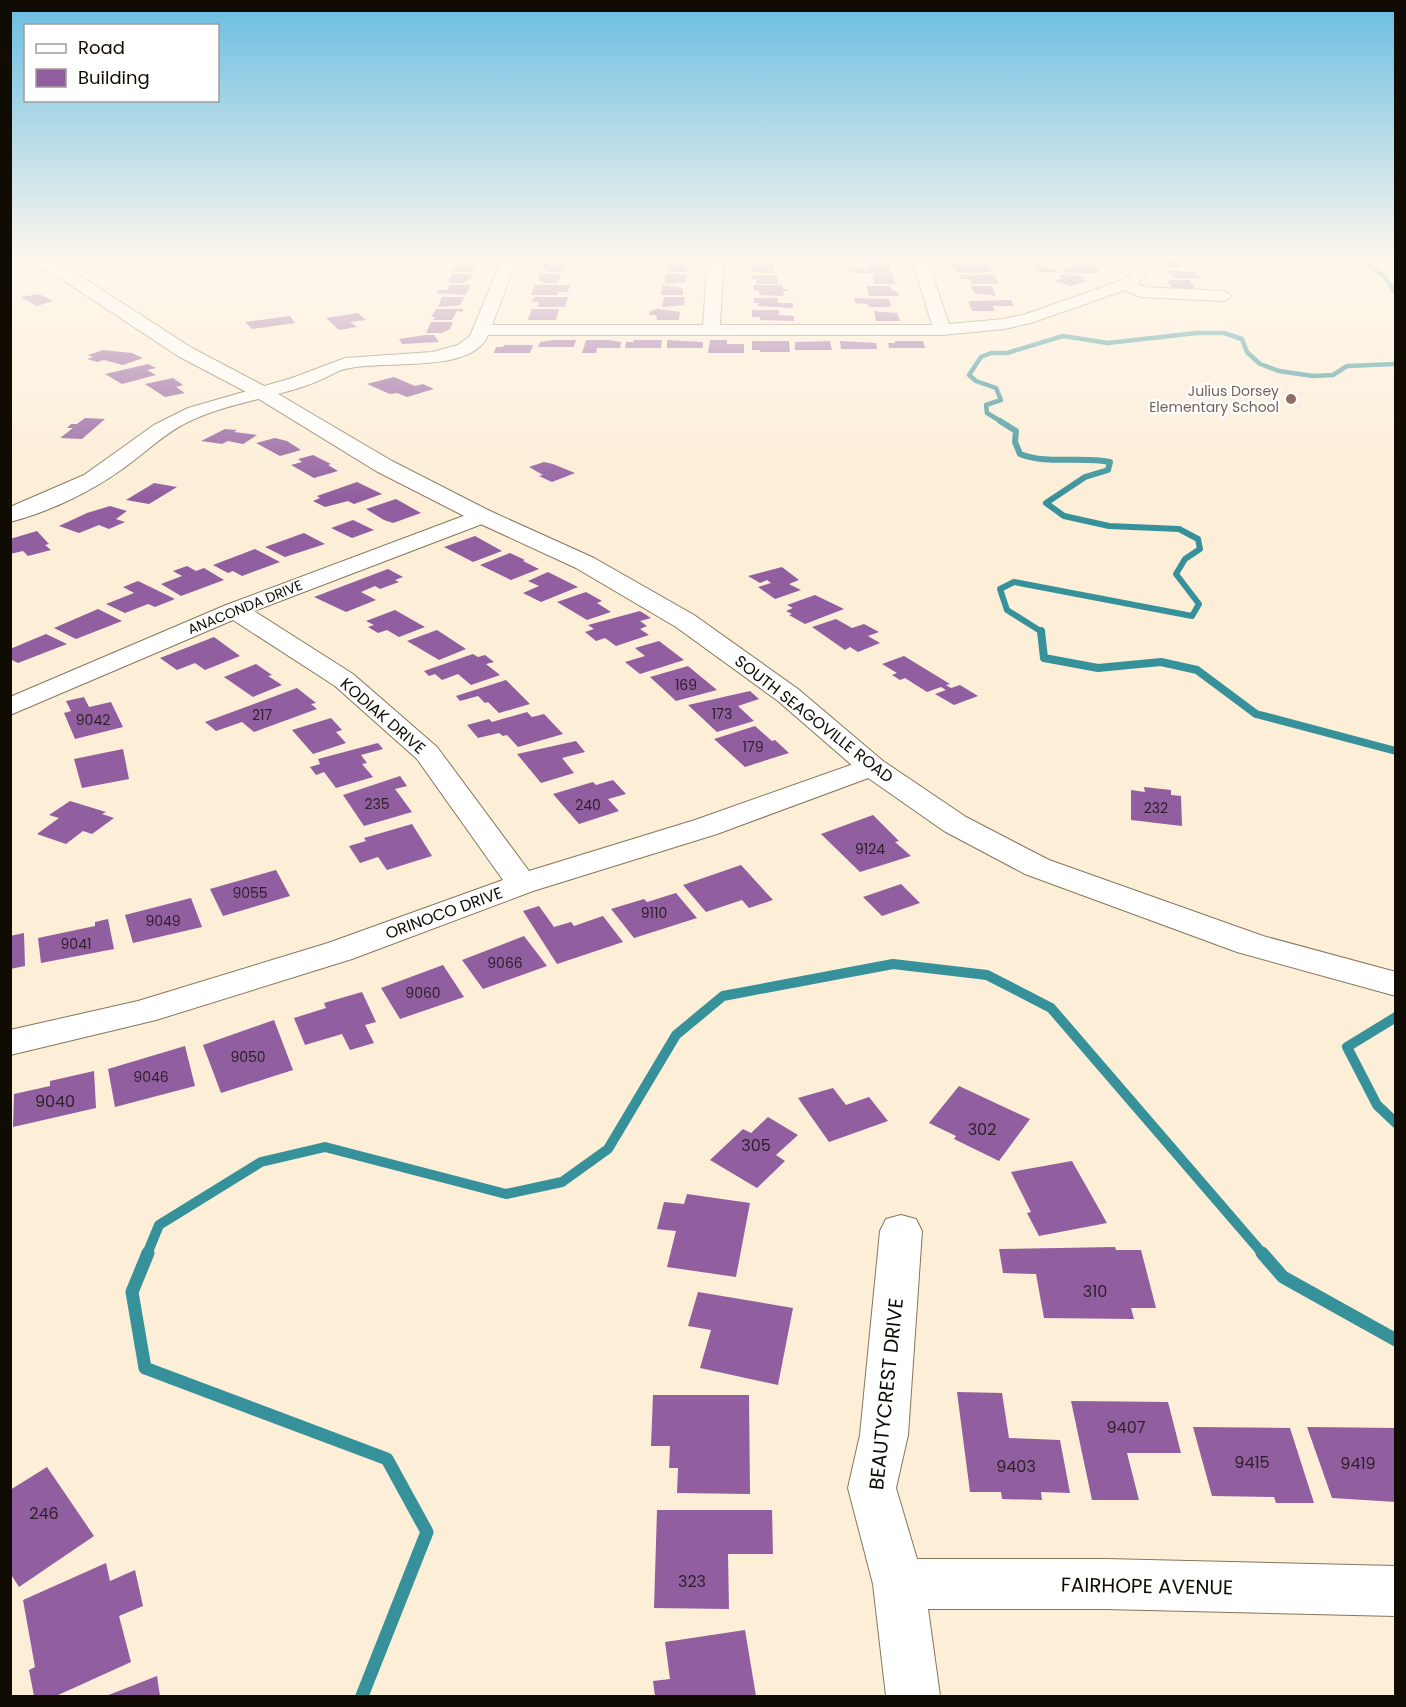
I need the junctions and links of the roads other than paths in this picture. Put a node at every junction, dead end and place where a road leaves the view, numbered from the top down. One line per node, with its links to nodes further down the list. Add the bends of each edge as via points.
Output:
1 (164, 339): 3 (street, SOUTH SEAGOVILLE ROAD)
2 (478, 339): 3 (street, via 452,354 345,363 300,382)
3 (261, 392): 4 (street, via 180,418 102,474); 5 (street, SOUTH SEAGOVILLE ROAD, via 384,466)
4 (10, 515)
5 (482, 516): 6 (street, ANACONDA DRIVE); 8 (street, SOUTH SEAGOVILLE ROAD, via 585,563 685,621 788,695)
6 (235, 610): 7 (street, ANACONDA DRIVE); 9 (street, KODIAK DRIVE, via 344,680 427,753)
7 (10, 707)
8 (872, 767): 9 (street, ORINOCO DRIVE, via 706,827); 10 (street, SOUTH SEAGOVILLE ROAD, via 956,824 1037,867 1250,944)
9 (522, 884): 11 (street, ORINOCO DRIVE, via 340,951 143,1012)
10 (1395, 984)
11 (10, 1043)
12 (901, 1231): 13 (street, BEAUTYCREST DRIVE, via 884,1435 872,1488)
13 (899, 1584): 14 (street, FAIRHOPE AVENUE); 15 (street, BEAUTYCREST DRIVE)
14 (1395, 1591)
15 (913, 1696)

